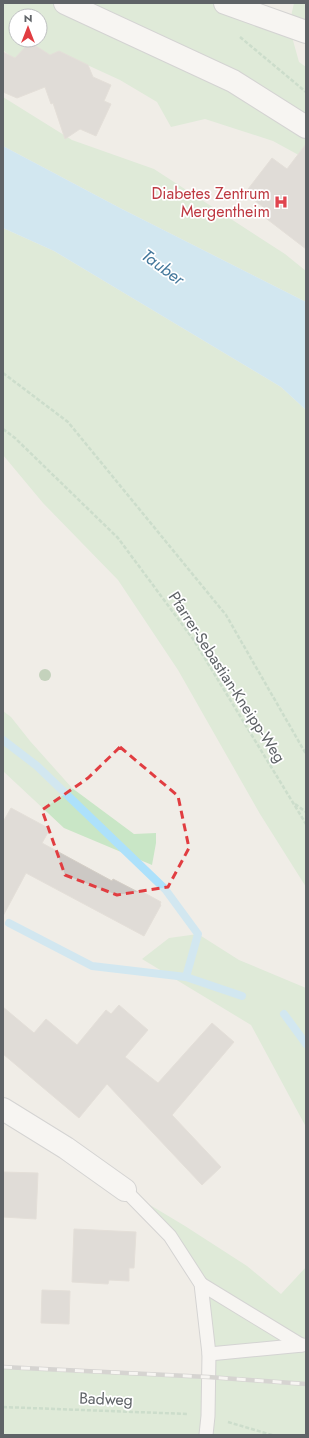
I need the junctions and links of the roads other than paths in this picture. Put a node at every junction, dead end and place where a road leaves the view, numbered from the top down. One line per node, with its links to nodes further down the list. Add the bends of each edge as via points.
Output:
1 (65, 3): 4 (street, via 233,81)
2 (225, 3): 3 (street)
3 (306, 32)
4 (306, 127)
5 (3, 1109): 6 (street, via 66,1148)
6 (125, 1190): 7 (lane, via 170,1236)
7 (201, 1284): 8 (lane); 9 (lane)
8 (303, 1345): 9 (lane)
9 (209, 1354): 10 (lane)
10 (206, 1435)

